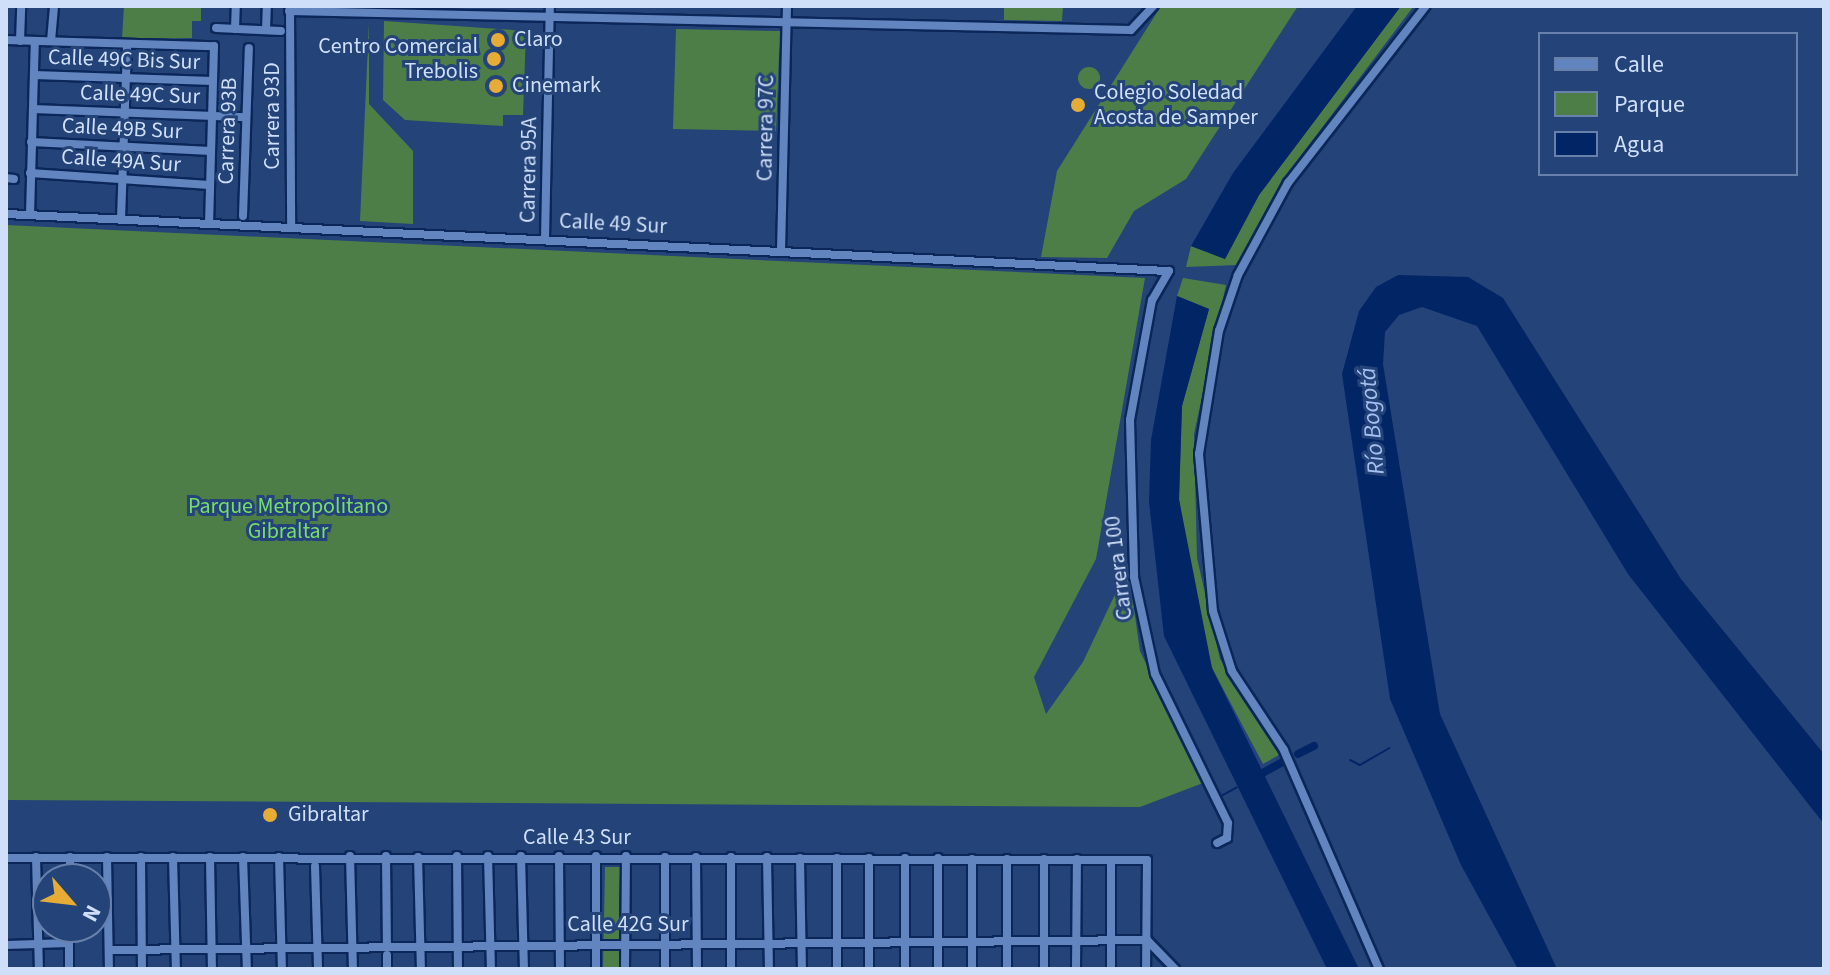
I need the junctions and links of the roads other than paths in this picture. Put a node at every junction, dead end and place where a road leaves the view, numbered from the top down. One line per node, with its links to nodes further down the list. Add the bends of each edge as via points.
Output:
1 (21, 6): 19 (street)
2 (54, 6): 21 (street)
3 (236, 6): 15 (street)
4 (267, 6): 16 (street)
5 (537, 6): 11 (street)
6 (550, 6): 12 (street, Carrera 95A)
7 (787, 6): 13 (street, Carrera 97C)
8 (1153, 6): 13 (street, via 1131,30)
9 (1426, 6): 149 (street, via 1288,183 1238,275 1219,331 1199,454 1213,611 1232,671 1284,750)
10 (290, 9): 11 (street); 42 (street, Carrera 93D)
11 (537, 17): 12 (street)
12 (550, 17): 13 (street); 43 (street, Carrera 95A)
13 (787, 23): 44 (street, Carrera 97C)
14 (216, 28): 15 (street)
15 (235, 29): 16 (street)
16 (266, 30): 17 (street)
17 (281, 31)
18 (6, 40): 19 (street)
19 (20, 41): 20 (street)
20 (35, 41): 21 (street); 24 (street)
21 (51, 41): 22 (street)
22 (127, 44): 25 (street); 26 (street, via 214,46)
23 (249, 48): 30 (street, Carrera 93B)
24 (34, 75): 25 (street, Calle 49C Bis Sur); 27 (street)
25 (126, 78): 26 (street, Calle 49C Bis Sur); 28 (street)
26 (213, 81): 29 (street)
27 (33, 109): 28 (street, Calle 49C Sur); 31 (street)
28 (125, 112): 29 (street, Calle 49C Sur); 32 (street)
29 (212, 116): 30 (street, Calle 49C Sur); 33 (street)
30 (246, 117): 39 (street, Carrera 93B)
31 (31, 142): 32 (street, Calle 49B Sur); 34 (street)
32 (123, 147): 33 (street, Calle 49B Sur); 35 (street)
33 (211, 151): 36 (street)
34 (30, 173): 35 (street, Calle 49A Sur); 38 (street)
35 (122, 180): 36 (street, Calle 49A Sur); 40 (street)
36 (210, 185): 41 (street)
37 (6, 214): 38 (street, Calle 49 Sur)
38 (30, 215): 40 (street, Calle 49 Sur)
39 (243, 216)
40 (121, 219): 41 (street, Calle 49 Sur)
41 (209, 222): 42 (street, Calle 49 Sur)
42 (291, 226): 43 (street, Calle 49 Sur)
43 (545, 238): 44 (street, Calle 49 Sur)
44 (781, 251): 45 (street, Calle 49 Sur)
45 (1169, 271): 46 (street, Carrera 100, via 1152,300 1130,420 1134,577 1155,674 1228,823 1227,838)
46 (1217, 843)
47 (350, 856): 48 (street, Calle 43 Sur); 62 (street, Calle 43 Sur); 106 (street)
48 (386, 856): 63 (street, Calle 43 Sur); 114 (street)
49 (457, 856): 50 (street, Calle 43 Sur); 63 (street, Calle 43 Sur); 104 (street)
50 (488, 856): 51 (street, Calle 43 Sur); 105 (street)
51 (521, 856): 52 (street, Calle 43 Sur); 101 (street)
52 (559, 856): 53 (street, Calle 43 Sur); 94 (street)
53 (596, 856): 54 (street, Calle 43 Sur); 95 (street)
54 (626, 856): 64 (street, Calle 43 Sur); 96 (street)
55 (36, 857): 56 (street, Calle 43 Sur); 68 (street, Calle 43 Sur); 100 (street)
56 (70, 857): 57 (street, Calle 43 Sur); 79 (street)
57 (107, 857): 58 (street, Calle 43 Sur); 112 (street)
58 (141, 857): 59 (street, Calle 43 Sur); 113 (street)
59 (173, 857): 60 (street, Calle 43 Sur); 109 (street)
60 (210, 857): 61 (street, Calle 43 Sur); 110 (street)
61 (243, 857): 62 (street, Calle 43 Sur); 111 (street)
62 (279, 857): 108 (street)
63 (418, 857): 103 (street)
64 (665, 857): 65 (street, Calle 43 Sur); 97 (street)
65 (696, 857): 66 (street, Calle 43 Sur); 98 (street)
66 (731, 857): 67 (street, Calle 43 Sur); 99 (street)
67 (767, 857): 69 (street, Calle 43 Sur); 86 (street)
68 (6, 858)
69 (800, 858): 70 (street, Calle 43 Sur); 87 (street)
70 (837, 858): 71 (street, Calle 43 Sur); 88 (street)
71 (869, 858): 72 (street, Calle 43 Sur); 89 (street)
72 (905, 858): 73 (street, Calle 43 Sur); 90 (street)
73 (938, 858): 74 (street, Calle 43 Sur); 91 (street)
74 (972, 859): 75 (street, Calle 43 Sur); 92 (street)
75 (1007, 859): 76 (street, Calle 43 Sur); 83 (street)
76 (1044, 859): 77 (street, Calle 43 Sur); 84 (street)
77 (1077, 859): 78 (street, Calle 43 Sur); 85 (street)
78 (1111, 860): 81 (street); 82 (street, Calle 43 Sur, via 1147,860)
79 (70, 863)
80 (315, 866): 107 (street)
81 (1111, 940): 82 (street, Calle 42G Sur); 85 (street, Calle 42G Sur); 146 (street)
82 (1147, 940): 147 (street); 148 (street)
83 (1007, 941): 84 (street, Calle 42G Sur); 92 (street, Calle 42G Sur); 143 (street)
84 (1044, 941): 85 (street, Calle 42G Sur); 144 (street)
85 (1077, 941): 145 (street)
86 (768, 942): 87 (street, Calle 42G Sur); 99 (street, Calle 42G Sur); 136 (street)
87 (802, 942): 88 (street, Calle 42G Sur); 137 (street)
88 (837, 942): 89 (street, Calle 42G Sur); 138 (street)
89 (869, 942): 90 (street, Calle 42G Sur); 139 (street)
90 (905, 942): 91 (street, Calle 42G Sur); 140 (street)
91 (938, 942): 92 (street, Calle 42G Sur); 141 (street)
92 (972, 942): 142 (street)
93 (69, 943): 100 (street); 116 (street)
94 (560, 943): 95 (street, Calle 42G Sur); 101 (street, Calle 42G Sur); 130 (street)
95 (596, 943): 96 (street, Calle 42G Sur); 131 (street)
96 (625, 943): 97 (street, Calle 42G Sur); 132 (street)
97 (665, 943): 98 (street, Calle 42G Sur); 133 (street)
98 (697, 943): 99 (street, Calle 42G Sur); 134 (street)
99 (731, 943): 135 (street)
100 (39, 944): 102 (street); 115 (street)
101 (524, 944): 105 (street, Calle 42G Sur); 129 (street)
102 (6, 945)
103 (420, 945): 104 (street, Calle 42G Sur); 114 (street, Calle 42G Sur); 126 (street)
104 (458, 945): 105 (street, Calle 42G Sur); 127 (street)
105 (490, 945): 128 (street)
106 (353, 946): 107 (street, Calle 42G Sur); 114 (street, Calle 42G Sur); 124 (street)
107 (318, 947): 108 (street, Calle 42G Sur); 123 (street)
108 (282, 948): 111 (street, Calle 42G Sur); 122 (street)
109 (175, 949): 110 (street, Calle 42G Sur); 113 (street, Calle 42G Sur); 119 (street)
110 (212, 949): 111 (street, Calle 42G Sur); 120 (street)
111 (246, 949): 121 (street)
112 (109, 950): 113 (street, Calle 42G Sur); 117 (street)
113 (142, 950): 118 (street)
114 (387, 950): 125 (street)
115 (39, 969)
116 (69, 969)
117 (109, 969)
118 (142, 969)
119 (176, 969)
120 (212, 969)
121 (247, 969)
122 (282, 969)
123 (318, 969)
124 (353, 969)
125 (387, 969)
126 (421, 969)
127 (458, 969)
128 (491, 969)
129 (524, 969)
130 (560, 969)
131 (596, 969)
132 (625, 969)
133 (665, 969)
134 (697, 969)
135 (731, 969)
136 (769, 969)
137 (802, 969)
138 (837, 969)
139 (869, 969)
140 (905, 969)
141 (938, 969)
142 (972, 969)
143 (1007, 969)
144 (1044, 969)
145 (1076, 969)
146 (1111, 969)
147 (1146, 969)
148 (1175, 969)
149 (1379, 969)

